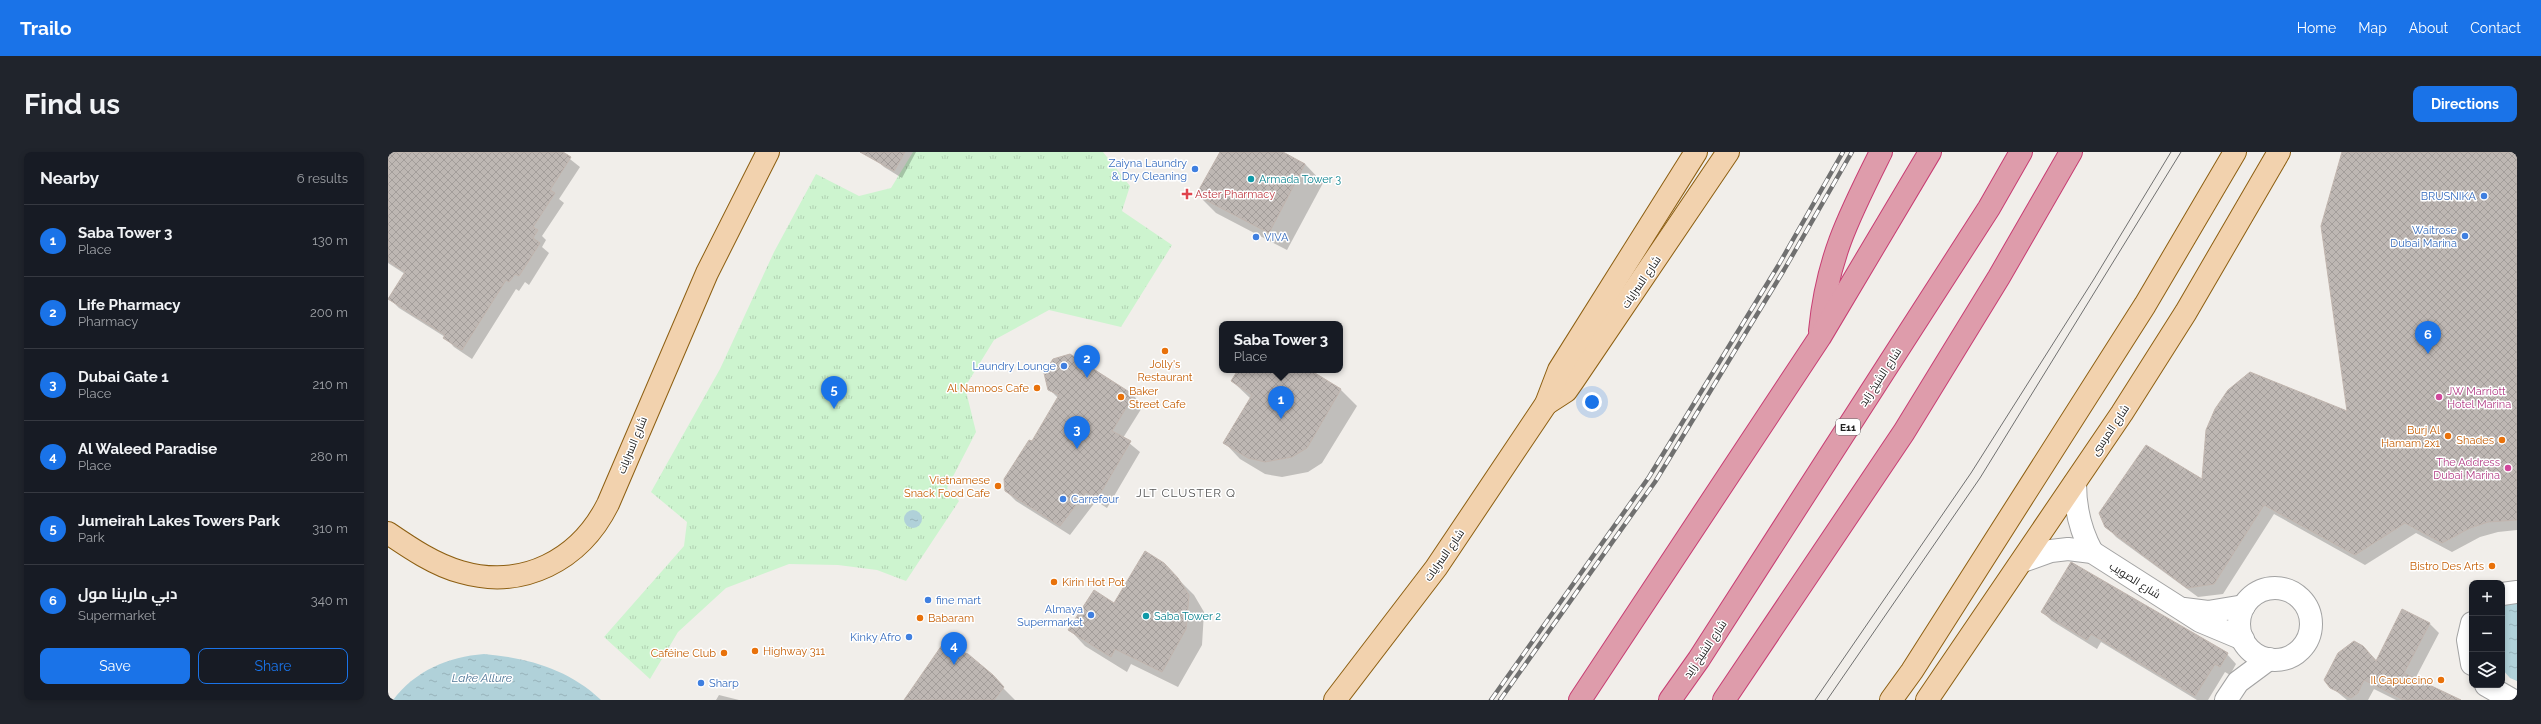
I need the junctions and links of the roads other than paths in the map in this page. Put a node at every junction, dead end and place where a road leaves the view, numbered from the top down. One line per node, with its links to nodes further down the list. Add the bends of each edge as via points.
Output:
1 (768, 152): 13 (main road, شارع السرايات, via 704,281 608,504 598,524 580,545 547,566 521,575 488,577 460,572)
2 (1696, 152): 11 (main road, شارع السرايات, via 1559,370)
3 (1728, 152): 11 (main road, شارع السرايات, via 1566,391)
4 (1881, 152): 10 (highway, via 1838,243 1828,280)
5 (1930, 152): 10 (highway)
6 (2021, 152): 30 (highway, شارع الشيخ زايد / E11, via 1989,208 1699,659)
7 (2071, 152): 31 (highway, via 1999,277 1904,432)
8 (2235, 152): 24 (main road, via 2145,305)
9 (2279, 152): 12 (main road, شارع المرسى, via 2186,312)
10 (1820, 337): 29 (highway)
11 (1546, 404): 28 (main road, شارع السرايات, via 1436,568)
12 (2075, 483): 14 (street, via 2076,512 2085,540); 15 (main road, شارع المرسى)
13 (388, 533)
14 (2092, 552): 15 (street, شارع الصويب, via 2068,549 2051,551); 19 (street, شارع الصويب)
15 (2023, 561): 25 (main road, شارع المرسى)
16 (2517, 592): 17 (street)
17 (2505, 594)
18 (2244, 606): 19 (street, via 2208,612); 21 (street, via 2240,628); 23 (street, via 2262,590 2274,588 2297,595 2305,603 2311,620 2308,638 2302,648 2281,660)
19 (2179, 608): 21 (street, شارع الصويب, via 2211,627)
20 (2469, 636): 22 (street)
21 (2245, 642): 23 (street, via 2260,657); 26 (street)
22 (2469, 646)
23 (2269, 659): 26 (street)
24 (1912, 671): 32 (main road); 33 (main road)
25 (1944, 676): 34 (main road, شارع المرسى); 35 (main road)
26 (2238, 682): 36 (street)
27 (2491, 688): 37 (street)
28 (1336, 700)
29 (1580, 700)
30 (1670, 700)
31 (1724, 700)
32 (1891, 700)
33 (1898, 700)
34 (1927, 700)
35 (1943, 700)
36 (2226, 700)
37 (2512, 700)

